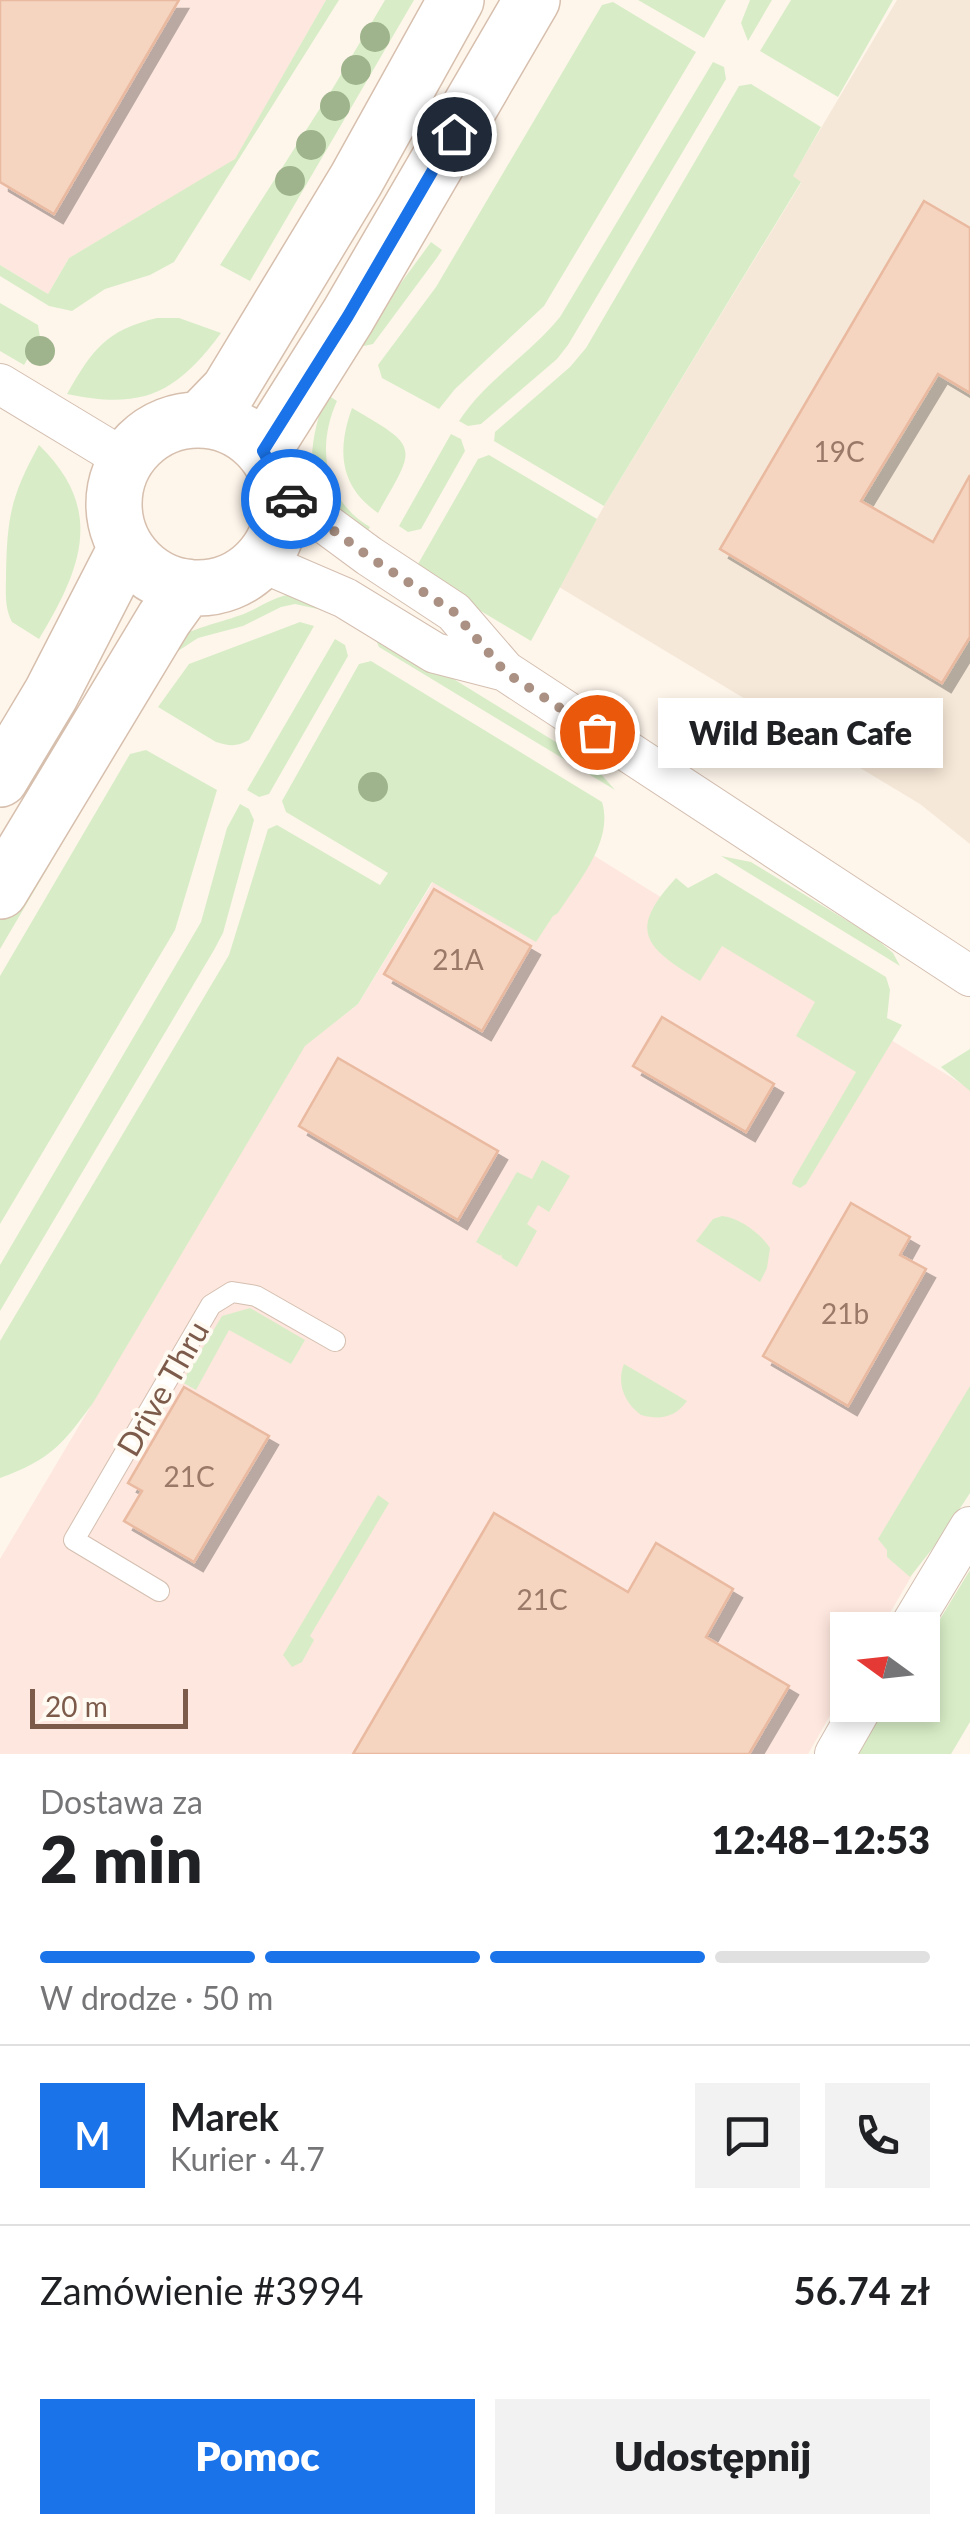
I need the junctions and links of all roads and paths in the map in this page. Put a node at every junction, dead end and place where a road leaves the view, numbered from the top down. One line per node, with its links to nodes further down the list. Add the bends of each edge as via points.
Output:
1 (456, 0): 4 (main road, via 230,390)
2 (532, 0): 6 (main road, via 348,316)
3 (0, 384): 5 (street)
4 (200, 420): 5 (main road, via 159,430); 6 (main road, via 236,428)
5 (126, 460): 7 (main road, via 114,504)
6 (272, 471): 8 (main road, via 280,516); 10 (street, via 368,556 454,612)
7 (126, 548): 9 (main road, via 151,574); 11 (main road)
8 (259, 561): 9 (main road, via 213,587); 10 (street, via 345,598 434,652)
9 (186, 587): 12 (main road)
10 (505, 672): 13 (street)
11 (0, 780)
12 (0, 891)
13 (970, 976)
14 (335, 1341): 16 (lane, Drive Thru, via 256,1296 232,1292 218,1298 199,1324 74,1540)
15 (970, 1526): 17 (street)
16 (159, 1591)
17 (919, 1612)
18 (853, 1722): 19 (street)
19 (835, 1754)

